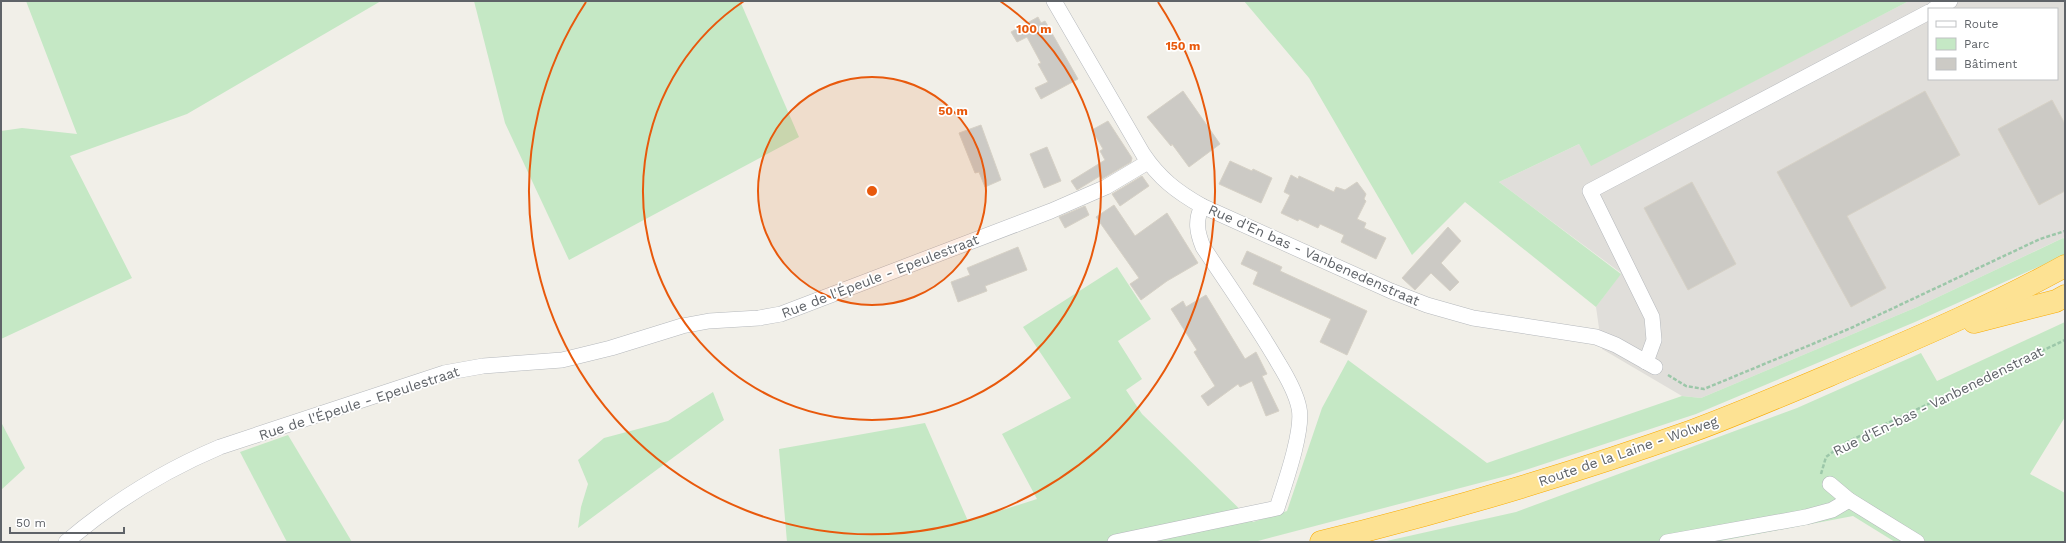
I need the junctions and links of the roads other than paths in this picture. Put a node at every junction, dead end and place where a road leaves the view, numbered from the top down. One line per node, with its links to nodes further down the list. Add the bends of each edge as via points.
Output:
1 (1054, 1): 5 (street, Rue d'En bas - Vanbenedenstraat)
2 (1950, 1): 3 (street)
3 (1936, 8)
4 (1928, 13): 6 (street, Rue d'En bas - Vanbenedenstraat, via 1590,191 1652,317 1654,340 1651,364 1596,337 1473,318 1427,305)
5 (1148, 162): 6 (street, Rue d'En bas - Vanbenedenstraat, via 1170,186); 12 (street, Rue de l'Épeule - Epeulestraat, via 1106,187 1052,211 781,314 682,326 562,360 483,366 444,373 220,448 183,462 142,485)
6 (1202, 206): 13 (street, via 1196,223 1203,247 1267,343 1288,380 1300,409 1298,434 1277,508)
7 (2065, 266): 9 (highway, Route de la Laine - Wolweg, via 2033,284)
8 (2065, 296): 9 (highway, Route de la Laine - Wolweg, via 2056,301)
9 (1927, 334): 14 (highway, Route de la Laine - Wolweg, via 1772,400 1607,461 1396,524)
10 (1830, 484): 11 (street)
11 (1849, 500): 15 (street, via 1832,510 1806,517); 16 (street)
12 (66, 542)
13 (1115, 542)
14 (1322, 542)
15 (1668, 542)
16 (1917, 542)

